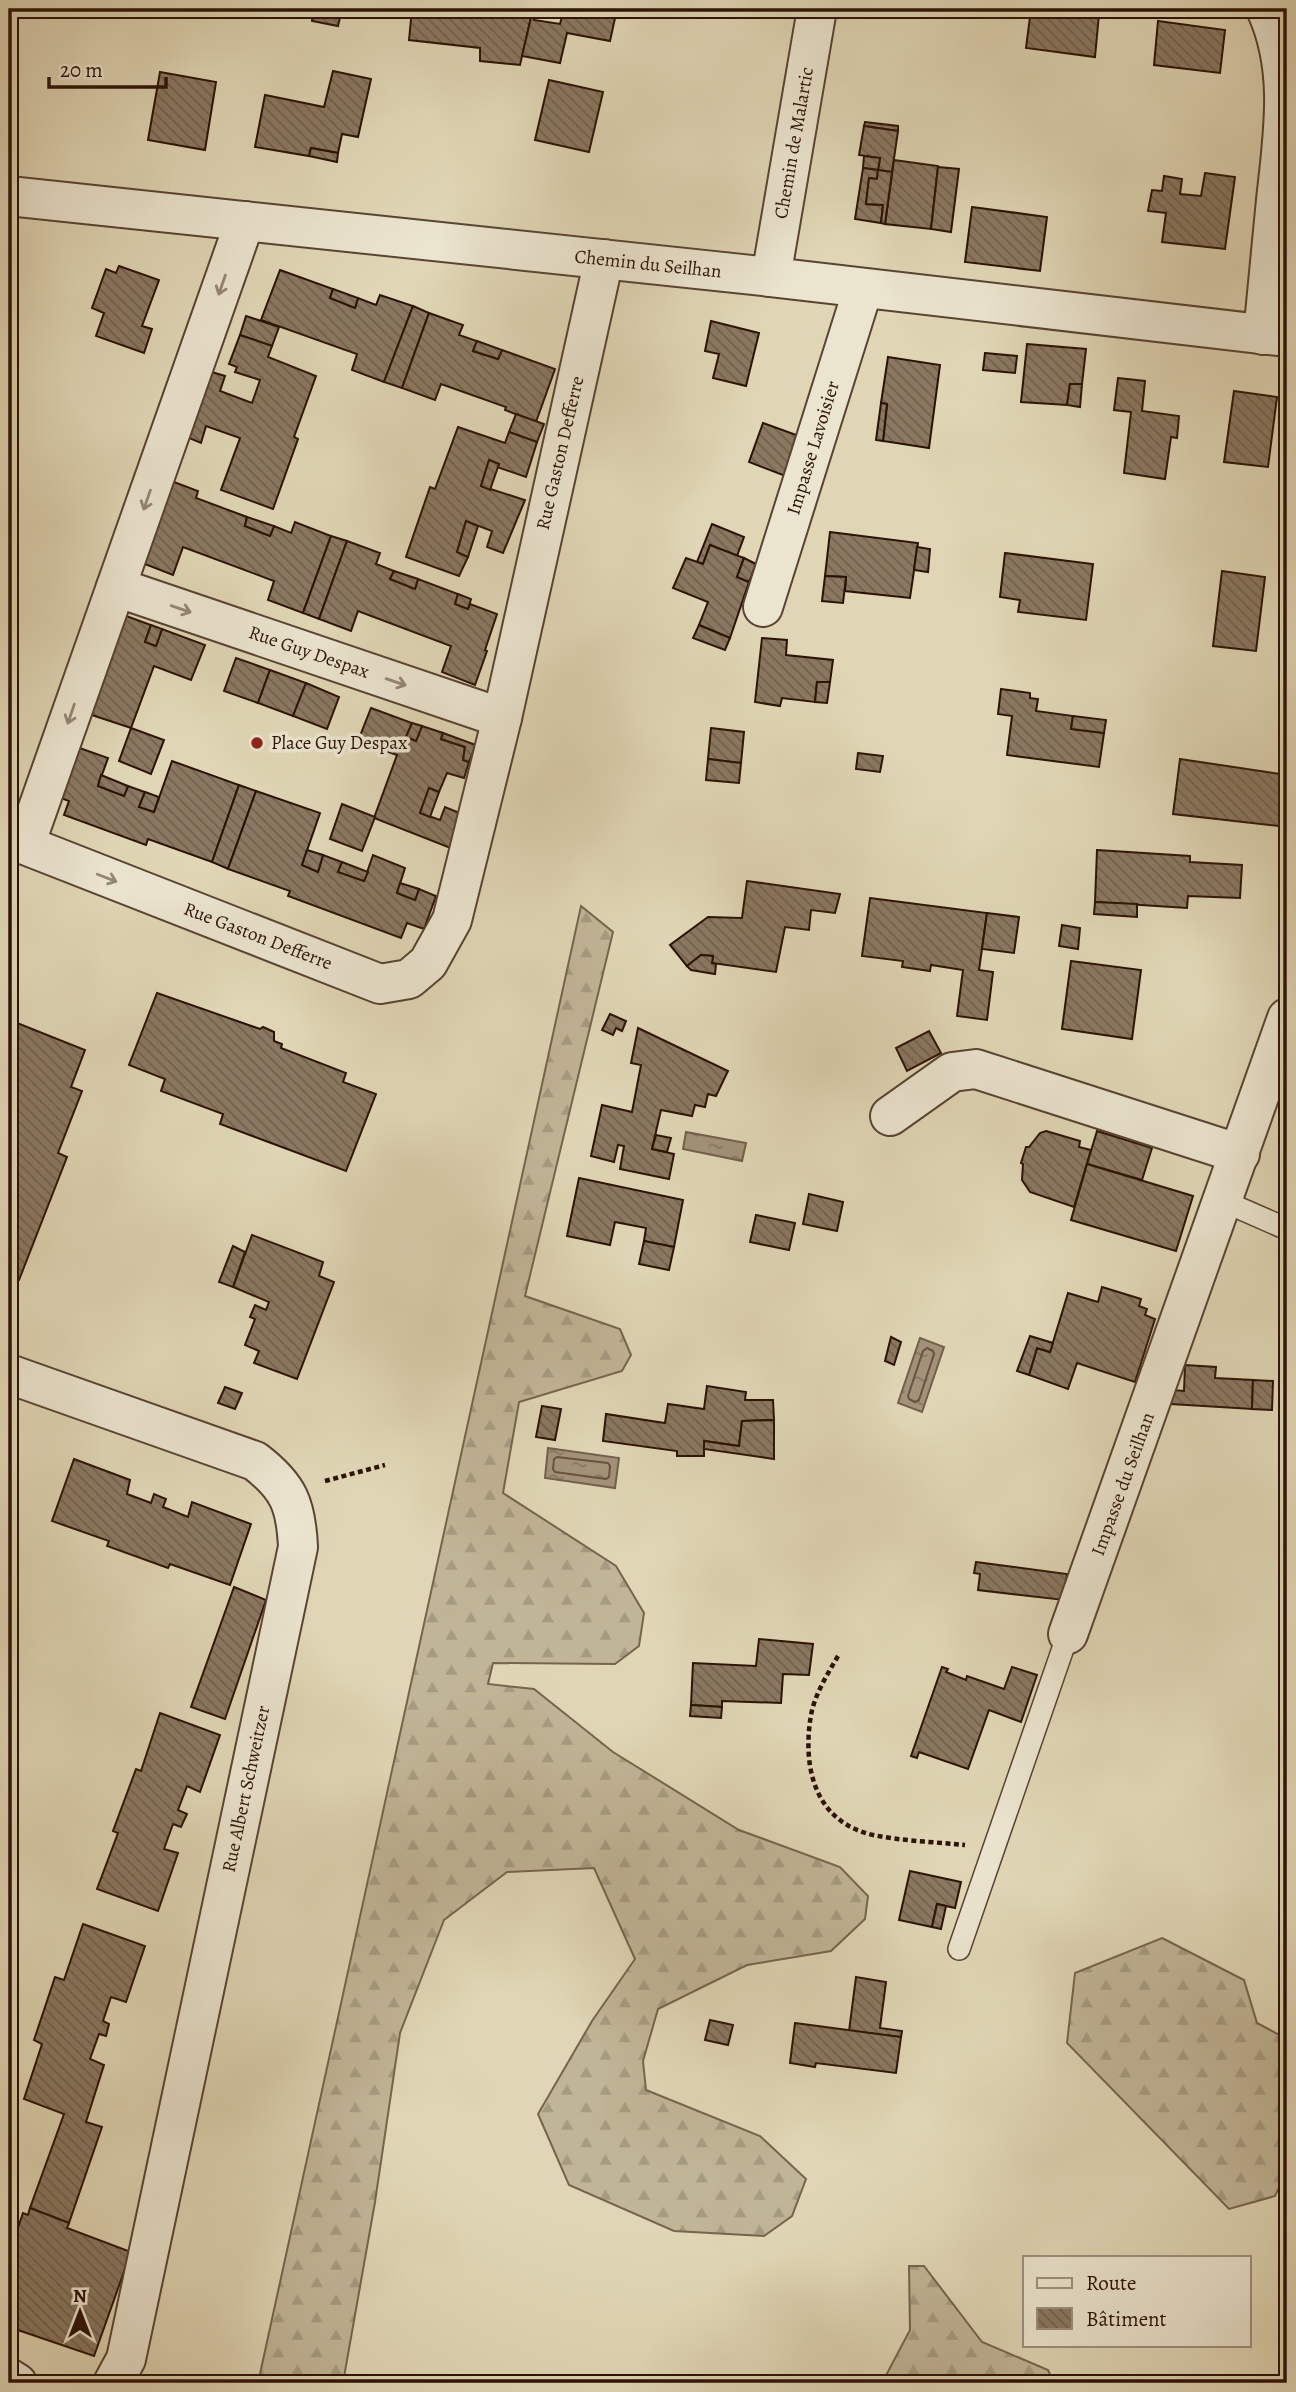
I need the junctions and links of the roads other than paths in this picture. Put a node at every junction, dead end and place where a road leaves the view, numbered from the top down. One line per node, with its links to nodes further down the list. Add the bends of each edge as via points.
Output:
1 (817, 9): 6 (street, Chemin de Malartic)
2 (1266, 9): 8 (street, via 1284,73)
3 (9, 196): 4 (street, Chemin du Seilhan)
4 (244, 220): 5 (street, Chemin du Seilhan); 9 (street, Rue Gaston Defferre, one-way to 9)
5 (604, 259): 6 (street, Chemin du Seilhan); 11 (street, Rue Gaston Defferre)
6 (771, 277): 7 (street, Chemin du Seilhan)
7 (863, 289): 8 (street, Chemin du Seilhan); 10 (street, Impasse Lavoisier)
8 (1275, 336)
9 (116, 587): 11 (street, Rue Guy Despax, one-way to 11); 11 (street, Rue Gaston Defferre, one-way to 11, via 25,845 380,984 409,979 428,963 452,920)
10 (763, 607)
11 (502, 718)
12 (1287, 1018): 14 (street, Impasse du Seilhan)
13 (890, 1116): 14 (street, via 952,1072 976,1069)
14 (1240, 1154): 15 (street, Impasse du Seilhan)
15 (1223, 1201): 16 (lane); 18 (street, Impasse du Seilhan)
16 (1287, 1229)
17 (9, 1374): 22 (street, Rue Albert Schweitzer, via 256,1461 284,1486 297,1518 298,1547 126,2359)
18 (1068, 1634): 19 (lane, Impasse du Seilhan)
19 (959, 1950)
20 (9, 2378): 21 (street)
21 (17, 2383)
22 (113, 2383)

